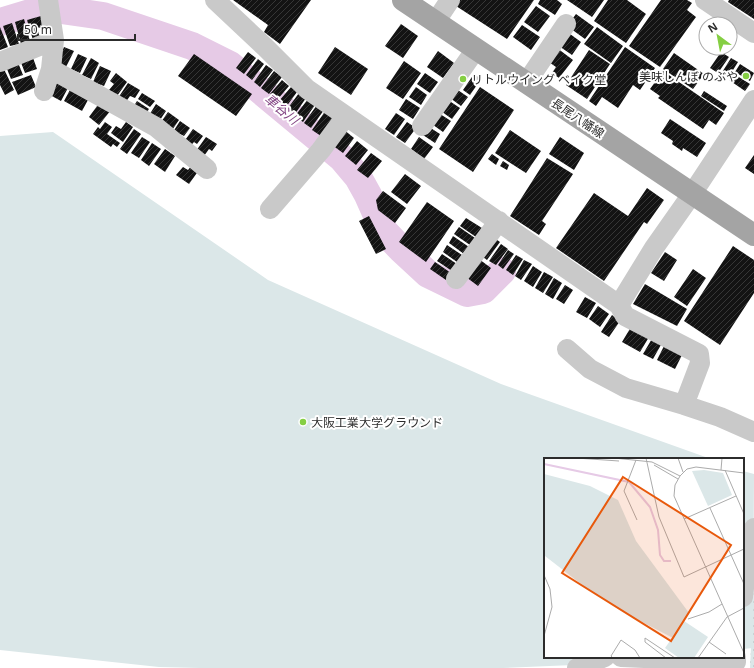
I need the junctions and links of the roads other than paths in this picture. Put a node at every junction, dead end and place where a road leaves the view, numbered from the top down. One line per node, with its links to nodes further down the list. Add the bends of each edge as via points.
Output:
1 (215, 0): 16 (street, via 307,89)
2 (403, 0): 6 (main road, 長尾八幡線)
3 (450, 0): 6 (street)
4 (705, 0): 8 (street)
5 (50, 9): 9 (street)
6 (436, 21): 10 (main road, 長尾八幡線)
7 (566, 24): 13 (street)
8 (754, 33)
9 (54, 40): 11 (street); 12 (street)
10 (476, 49): 13 (main road, 長尾八幡線); 17 (street)
11 (0, 62)
12 (51, 69): 14 (street); 18 (street, via 156,127)
13 (526, 83): 19 (main road, 長尾八幡線)
14 (44, 91)
15 (754, 100): 19 (street)
16 (346, 116): 20 (street); 21 (street)
17 (422, 126)
18 (207, 169)
19 (692, 194): 22 (main road, 長尾八幡線); 24 (street, via 654,248)
20 (270, 209)
21 (499, 221): 23 (street); 24 (street)
22 (754, 235)
23 (456, 279)
24 (619, 305): 26 (street, via 625,316 699,354 700,363)
25 (567, 349): 26 (street, via 590,369 626,388)
26 (684, 405): 27 (street)
27 (754, 432)
28 (754, 528): 29 (street, via 750,536)
29 (744, 588)
30 (602, 658): 33 (street)
31 (644, 658): 32 (street, via 736,662)
32 (736, 658)
33 (577, 668)

